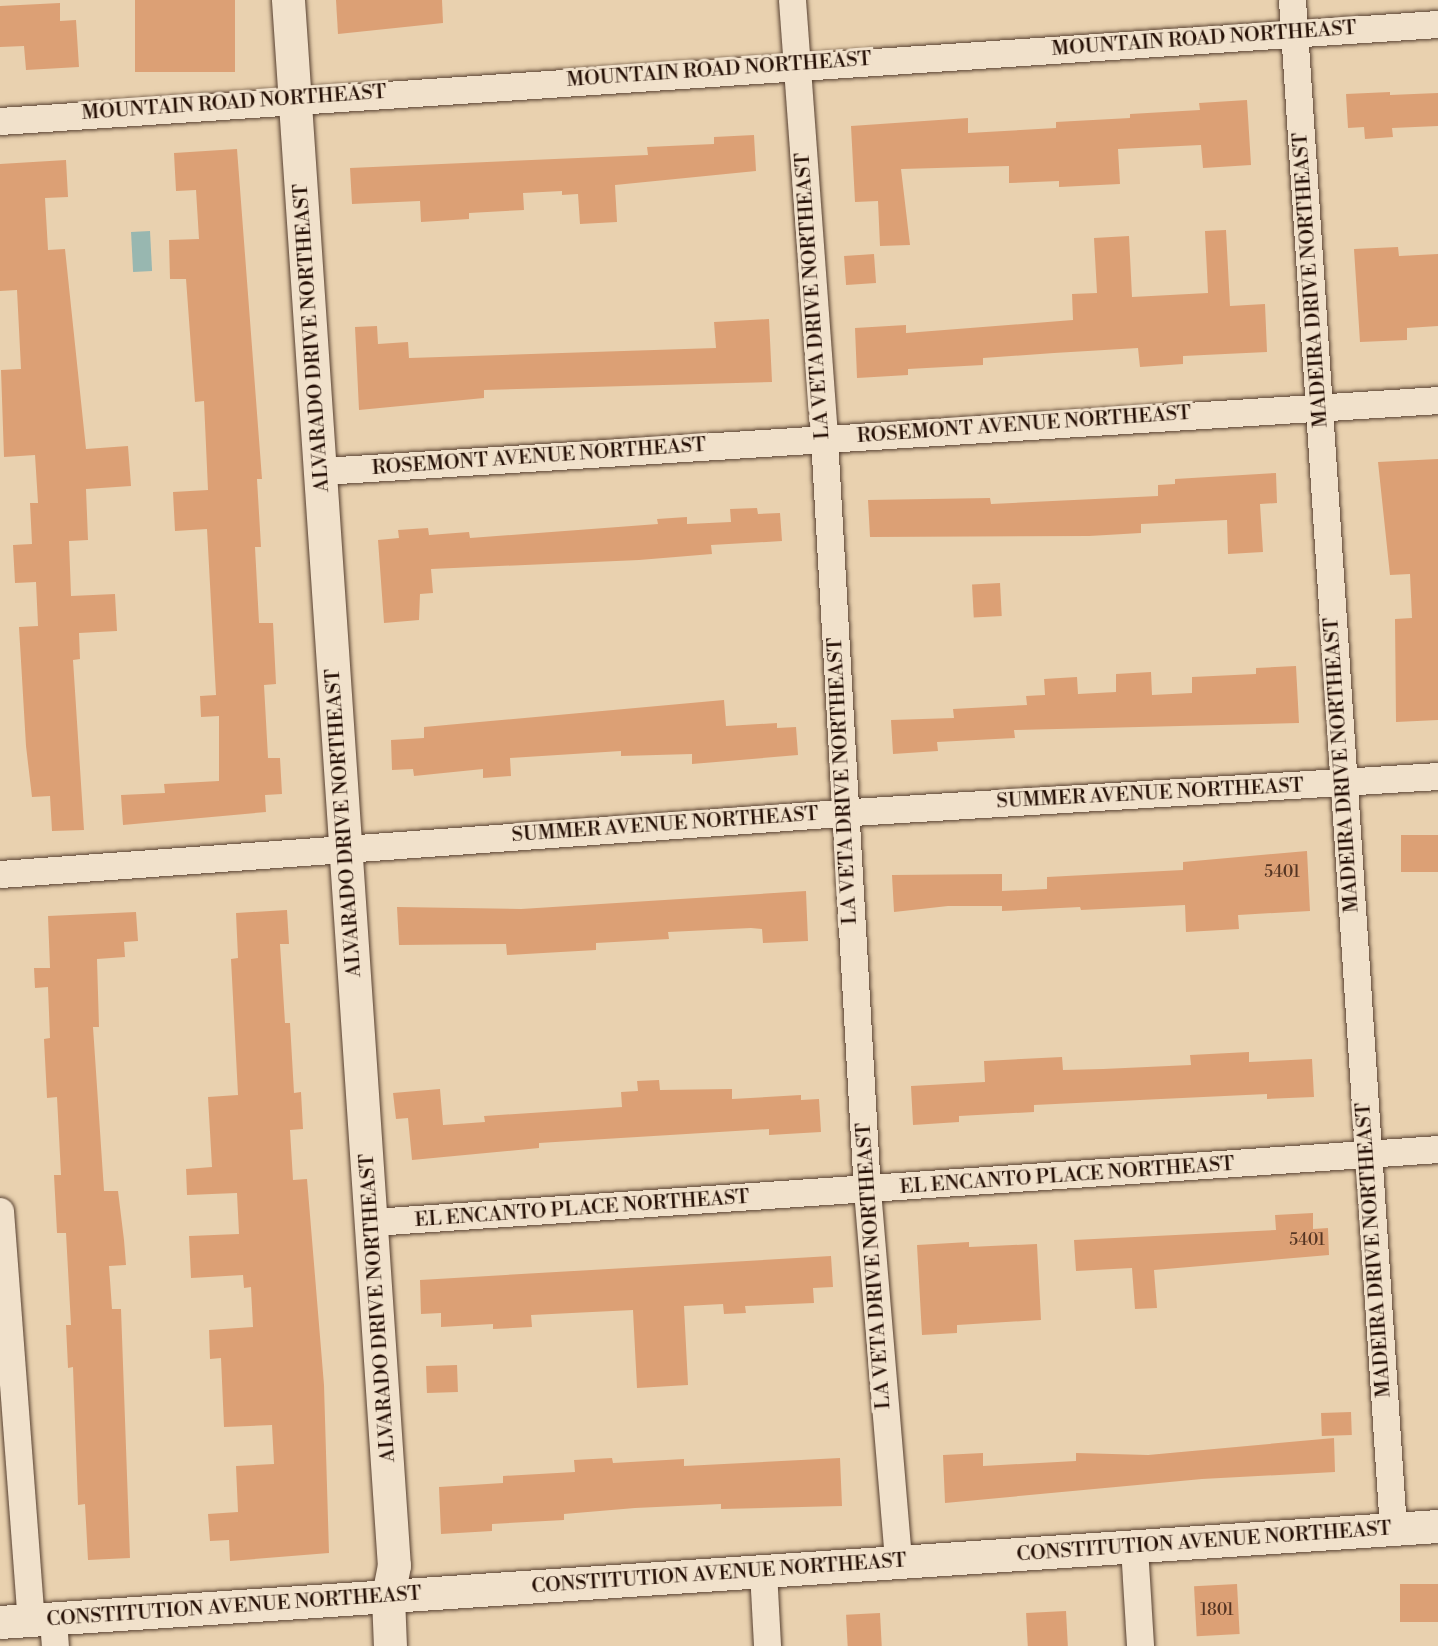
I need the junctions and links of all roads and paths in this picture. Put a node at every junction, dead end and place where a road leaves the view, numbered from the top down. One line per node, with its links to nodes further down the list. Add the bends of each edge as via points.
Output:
1 (288, 0): 7 (street, ALVARADO DRIVE NORTHEAST)
2 (792, 0): 6 (street, LA VETA DRIVE NORTHEAST)
3 (1292, 0): 5 (street, MADEIRA DRIVE NORTHEAST)
4 (1438, 24): 5 (street, MOUNTAIN ROAD NORTHEAST)
5 (1295, 33): 6 (street, MOUNTAIN ROAD NORTHEAST); 10 (street, MADEIRA DRIVE NORTHEAST)
6 (795, 65): 7 (street, MOUNTAIN ROAD NORTHEAST); 11 (street, LA VETA DRIVE NORTHEAST)
7 (294, 98): 8 (street, MOUNTAIN ROAD NORTHEAST); 12 (street, ALVARADO DRIVE NORTHEAST)
8 (0, 121)
9 (1438, 400): 10 (street, ROSEMONT AVENUE NORTHEAST)
10 (1319, 406): 11 (street, ROSEMONT AVENUE NORTHEAST); 14 (street, MADEIRA DRIVE NORTHEAST)
11 (824, 438): 12 (street, ROSEMONT AVENUE NORTHEAST); 15 (street, LA VETA DRIVE NORTHEAST)
12 (323, 471): 16 (street, ALVARADO DRIVE NORTHEAST)
13 (1438, 776): 14 (street, SUMMER AVENUE NORTHEAST)
14 (1344, 782): 15 (street, SUMMER AVENUE NORTHEAST); 19 (street, MADEIRA DRIVE NORTHEAST)
15 (845, 812): 16 (street, SUMMER AVENUE NORTHEAST); 20 (street, LA VETA DRIVE NORTHEAST)
16 (344, 848): 17 (street, SUMMER AVENUE NORTHEAST); 22 (street, ALVARADO DRIVE NORTHEAST)
17 (0, 874)
18 (1438, 1149): 19 (street, EL ENCANTO PLACE NORTHEAST)
19 (1368, 1154): 20 (street, EL ENCANTO PLACE NORTHEAST); 24 (street, MADEIRA DRIVE NORTHEAST)
20 (867, 1190): 22 (street, EL ENCANTO PLACE NORTHEAST); 26 (street, LA VETA DRIVE NORTHEAST)
21 (0, 1211): 29 (street)
22 (373, 1222): 28 (street, ALVARADO DRIVE NORTHEAST, via 394,1565)
23 (1438, 1526): 24 (street, CONSTITUTION AVENUE NORTHEAST)
24 (1393, 1529): 25 (street, CONSTITUTION AVENUE NORTHEAST)
25 (1134, 1547): 26 (street, CONSTITUTION AVENUE NORTHEAST); 32 (street)
26 (898, 1562): 27 (street, CONSTITUTION AVENUE NORTHEAST)
27 (763, 1571): 28 (street, CONSTITUTION AVENUE NORTHEAST); 31 (street)
28 (388, 1597): 29 (street, CONSTITUTION AVENUE NORTHEAST); 30 (street, ALVARADO DRIVE NORTHEAST)
29 (35, 1627)
30 (390, 1646)
31 (767, 1646)
32 (1140, 1646)

